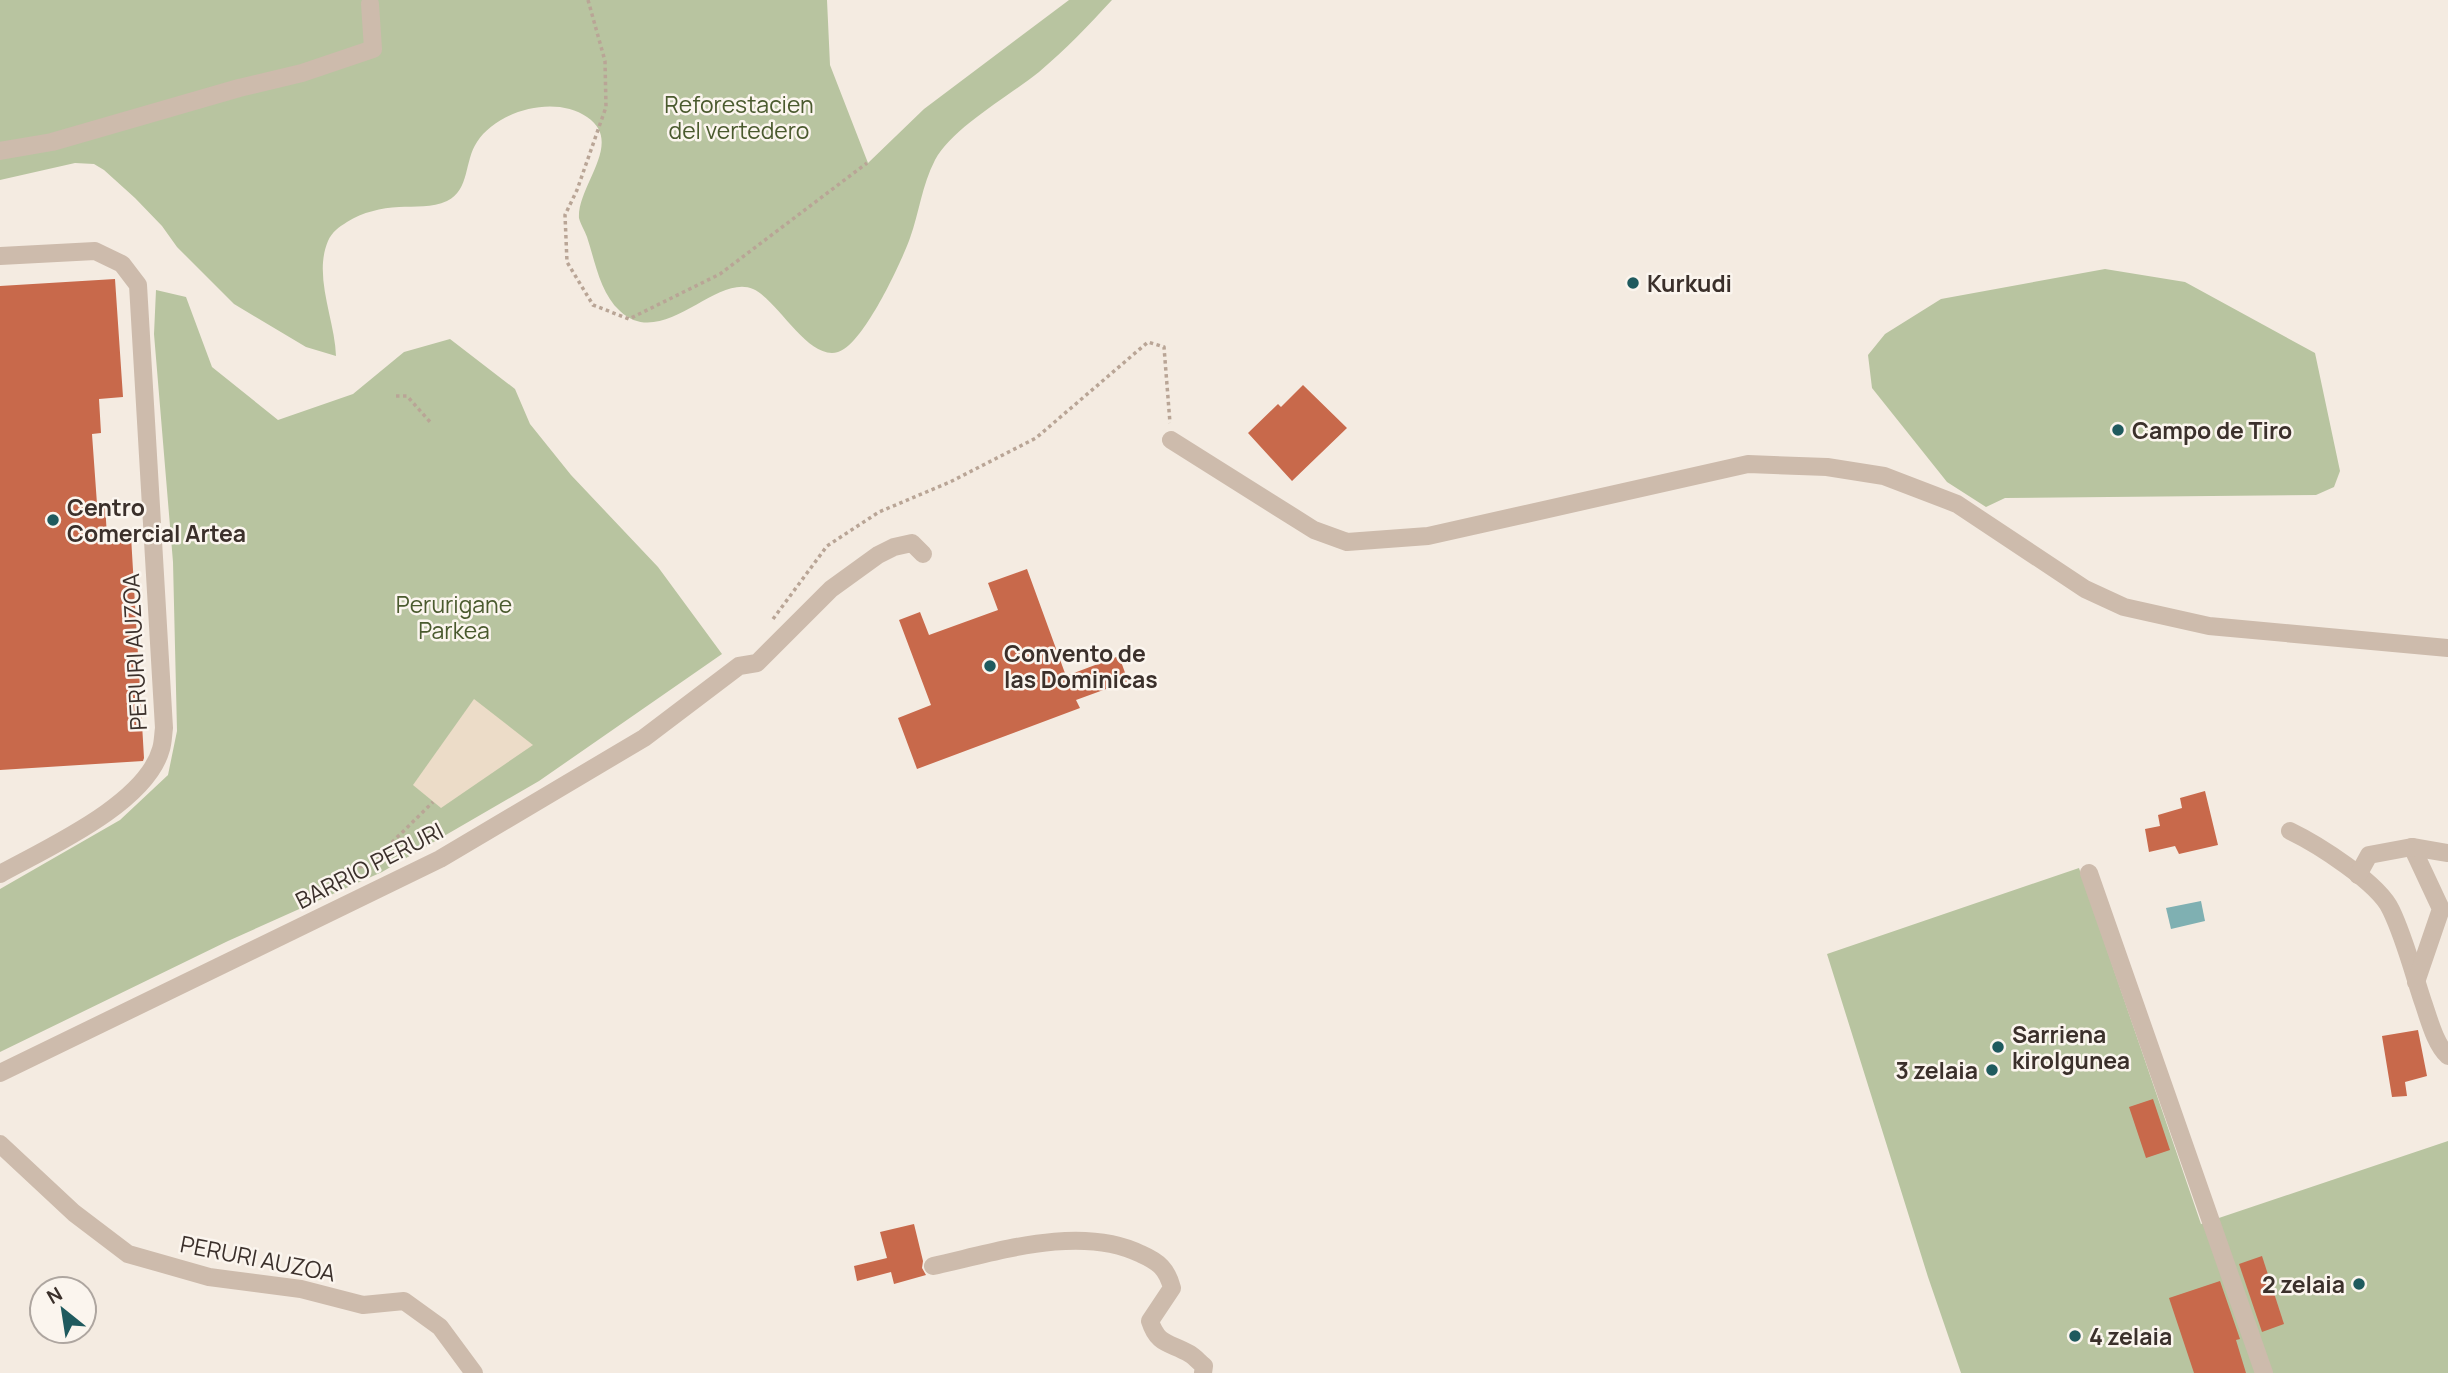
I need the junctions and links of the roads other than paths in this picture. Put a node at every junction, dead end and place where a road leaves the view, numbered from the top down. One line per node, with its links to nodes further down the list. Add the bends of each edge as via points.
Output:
1 (370, 4): 2 (street, via 373,49 52,142)
2 (0, 150)
3 (0, 256): 11 (street, PERURI AUZOA, via 95,251 122,264 138,285 164,728 161,751 145,779 117,807)
4 (1171, 440): 6 (street, via 1314,530 1347,542 1428,536 1748,464 1827,467 1884,476 1957,505 2085,589 2124,607 2210,626)
5 (923, 554): 15 (street, BARRIO PERURI, via 912,543 878,555 831,589 757,663 739,666 645,738 440,859)
6 (2448, 648)
7 (2290, 831): 12 (street)
8 (2412, 847): 9 (street); 12 (street, via 2369,855); 13 (street, via 2441,909)
9 (2448, 853)
10 (2089, 873): 20 (street)
11 (0, 874)
12 (2358, 875): 13 (street, via 2390,908)
13 (2416, 982): 14 (street, via 2442,1051)
14 (2448, 1056)
15 (0, 1073)
16 (0, 1144): 18 (street, PERURI AUZOA, via 74,1213 128,1254 209,1277 301,1289 363,1305 404,1301 440,1327)
17 (933, 1266): 19 (street, via 1037,1244 1097,1240 1130,1248 1159,1262 1169,1274 1172,1288 1150,1321 1154,1335 1191,1354 1204,1366)
18 (474, 1373)
19 (1203, 1373)
20 (2264, 1373)

